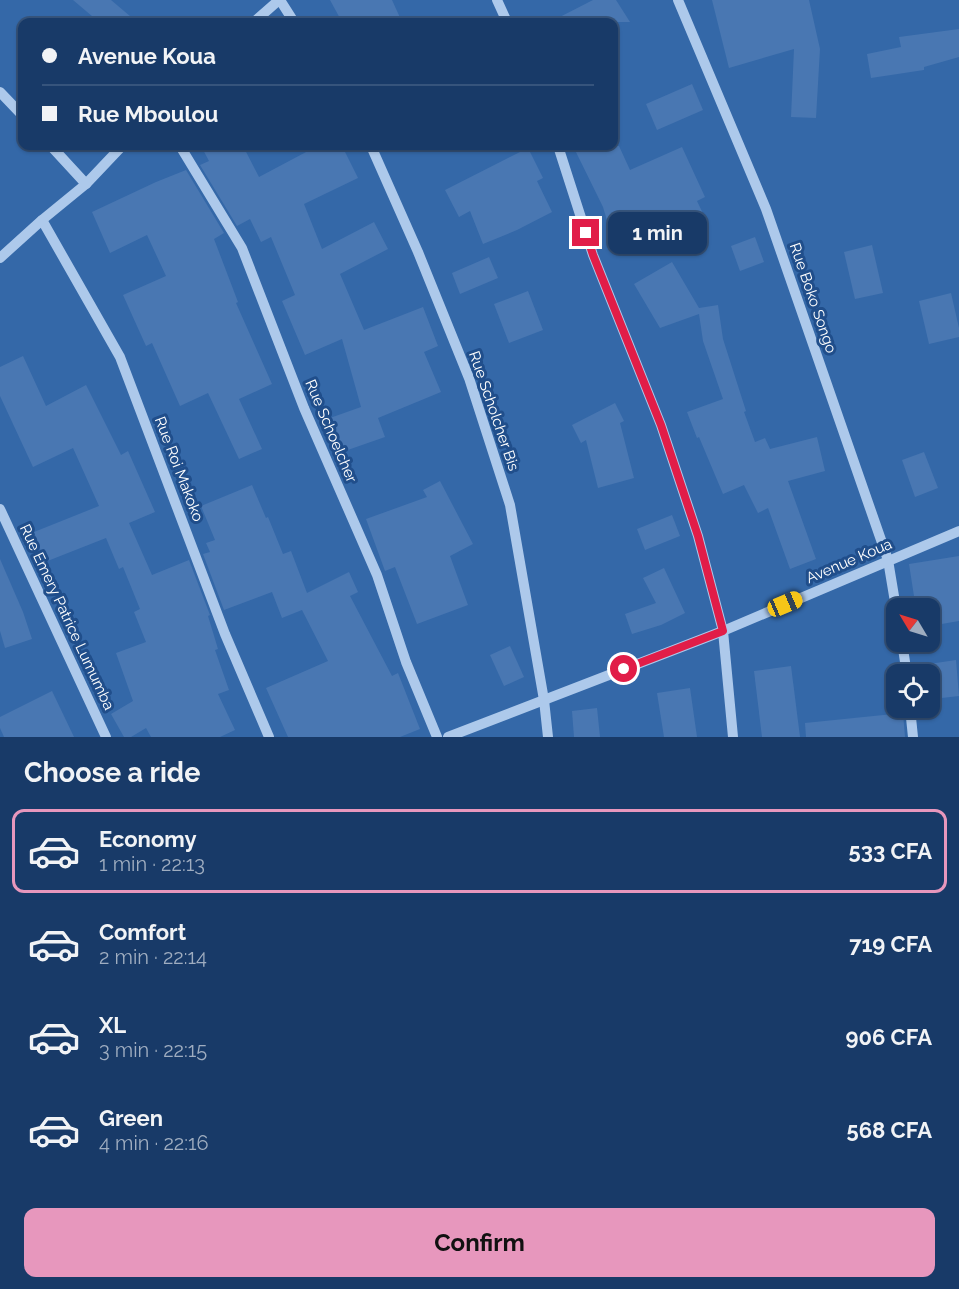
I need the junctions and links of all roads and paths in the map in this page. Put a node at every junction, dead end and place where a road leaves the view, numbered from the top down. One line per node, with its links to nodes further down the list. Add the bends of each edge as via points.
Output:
1 (279, 0): 4 (street); 5 (street)
2 (497, 0): 6 (street)
3 (678, 0): 19 (street, Rue Boko Songo, via 766,209)
4 (259, 18)
5 (291, 18)
6 (505, 18)
7 (0, 92): 8 (street)
8 (18, 111)
9 (55, 150): 14 (street)
10 (118, 150): 14 (street)
11 (182, 150): 26 (street, Rue Schoelcher, via 242,248 304,408 377,575 406,662)
12 (373, 150): 22 (street, Rue Scholcher Bis, via 469,378 510,505)
13 (559, 150): 21 (street, via 593,255 661,425 698,536)
14 (86, 184): 15 (street)
15 (42, 220): 16 (street); 25 (street, Rue Roi Makoko, via 120,357 225,634)
16 (0, 258)
17 (0, 509): 24 (street, Rue Emery Patrice Lumumba)
18 (959, 531): 19 (street, Avenue Koua)
19 (888, 560): 20 (street, Rue Boko Songo); 21 (street, Avenue Koua)
20 (894, 598)
21 (723, 631): 22 (street, Avenue Koua); 29 (street)
22 (544, 700): 27 (street, Avenue Koua); 28 (street)
23 (911, 718): 30 (street)
24 (106, 737)
25 (269, 737)
26 (437, 737)
27 (448, 737)
28 (548, 737)
29 (733, 737)
30 (913, 737)

